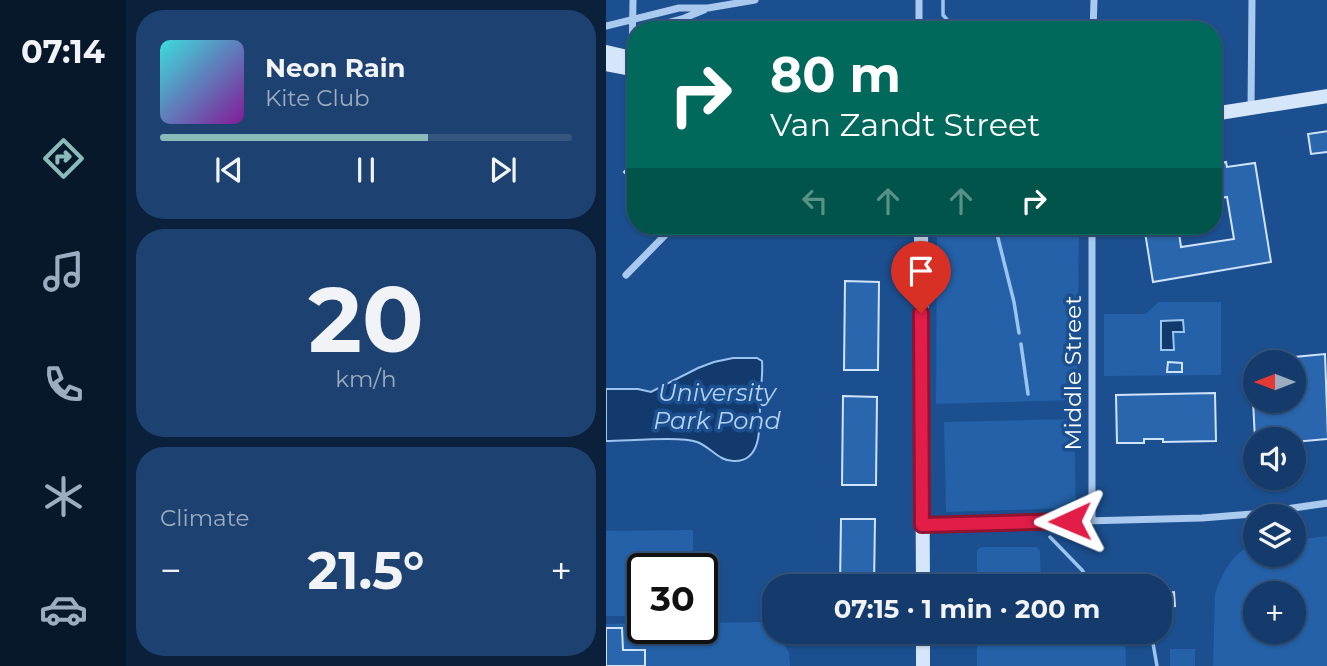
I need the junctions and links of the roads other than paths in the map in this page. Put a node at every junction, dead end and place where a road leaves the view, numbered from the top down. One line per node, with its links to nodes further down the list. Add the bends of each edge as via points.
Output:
1 (633, 0): 7 (street)
2 (755, 0): 6 (street)
3 (919, 0): 10 (street)
4 (1094, 0): 11 (street)
5 (1252, 0): 18 (street)
6 (708, 8): 7 (street, via 679,8); 9 (street)
7 (633, 19): 8 (street); 12 (street)
8 (635, 21)
9 (675, 21)
10 (919, 21)
11 (1093, 21)
12 (606, 26)
13 (606, 52): 14 (street)
14 (627, 61)
15 (606, 64): 16 (street)
16 (627, 64)
17 (1328, 96): 18 (street)
18 (1251, 108): 19 (street)
19 (1222, 113)
20 (665, 235): 23 (street)
21 (921, 235): 26 (street)
22 (1092, 235): 25 (street, Middle Street)
23 (626, 275)
24 (1328, 503): 25 (street, via 1231,516)
25 (1092, 521): 26 (street)
26 (922, 525): 27 (street)
27 (923, 574)
28 (923, 644): 29 (street)
29 (923, 666)

